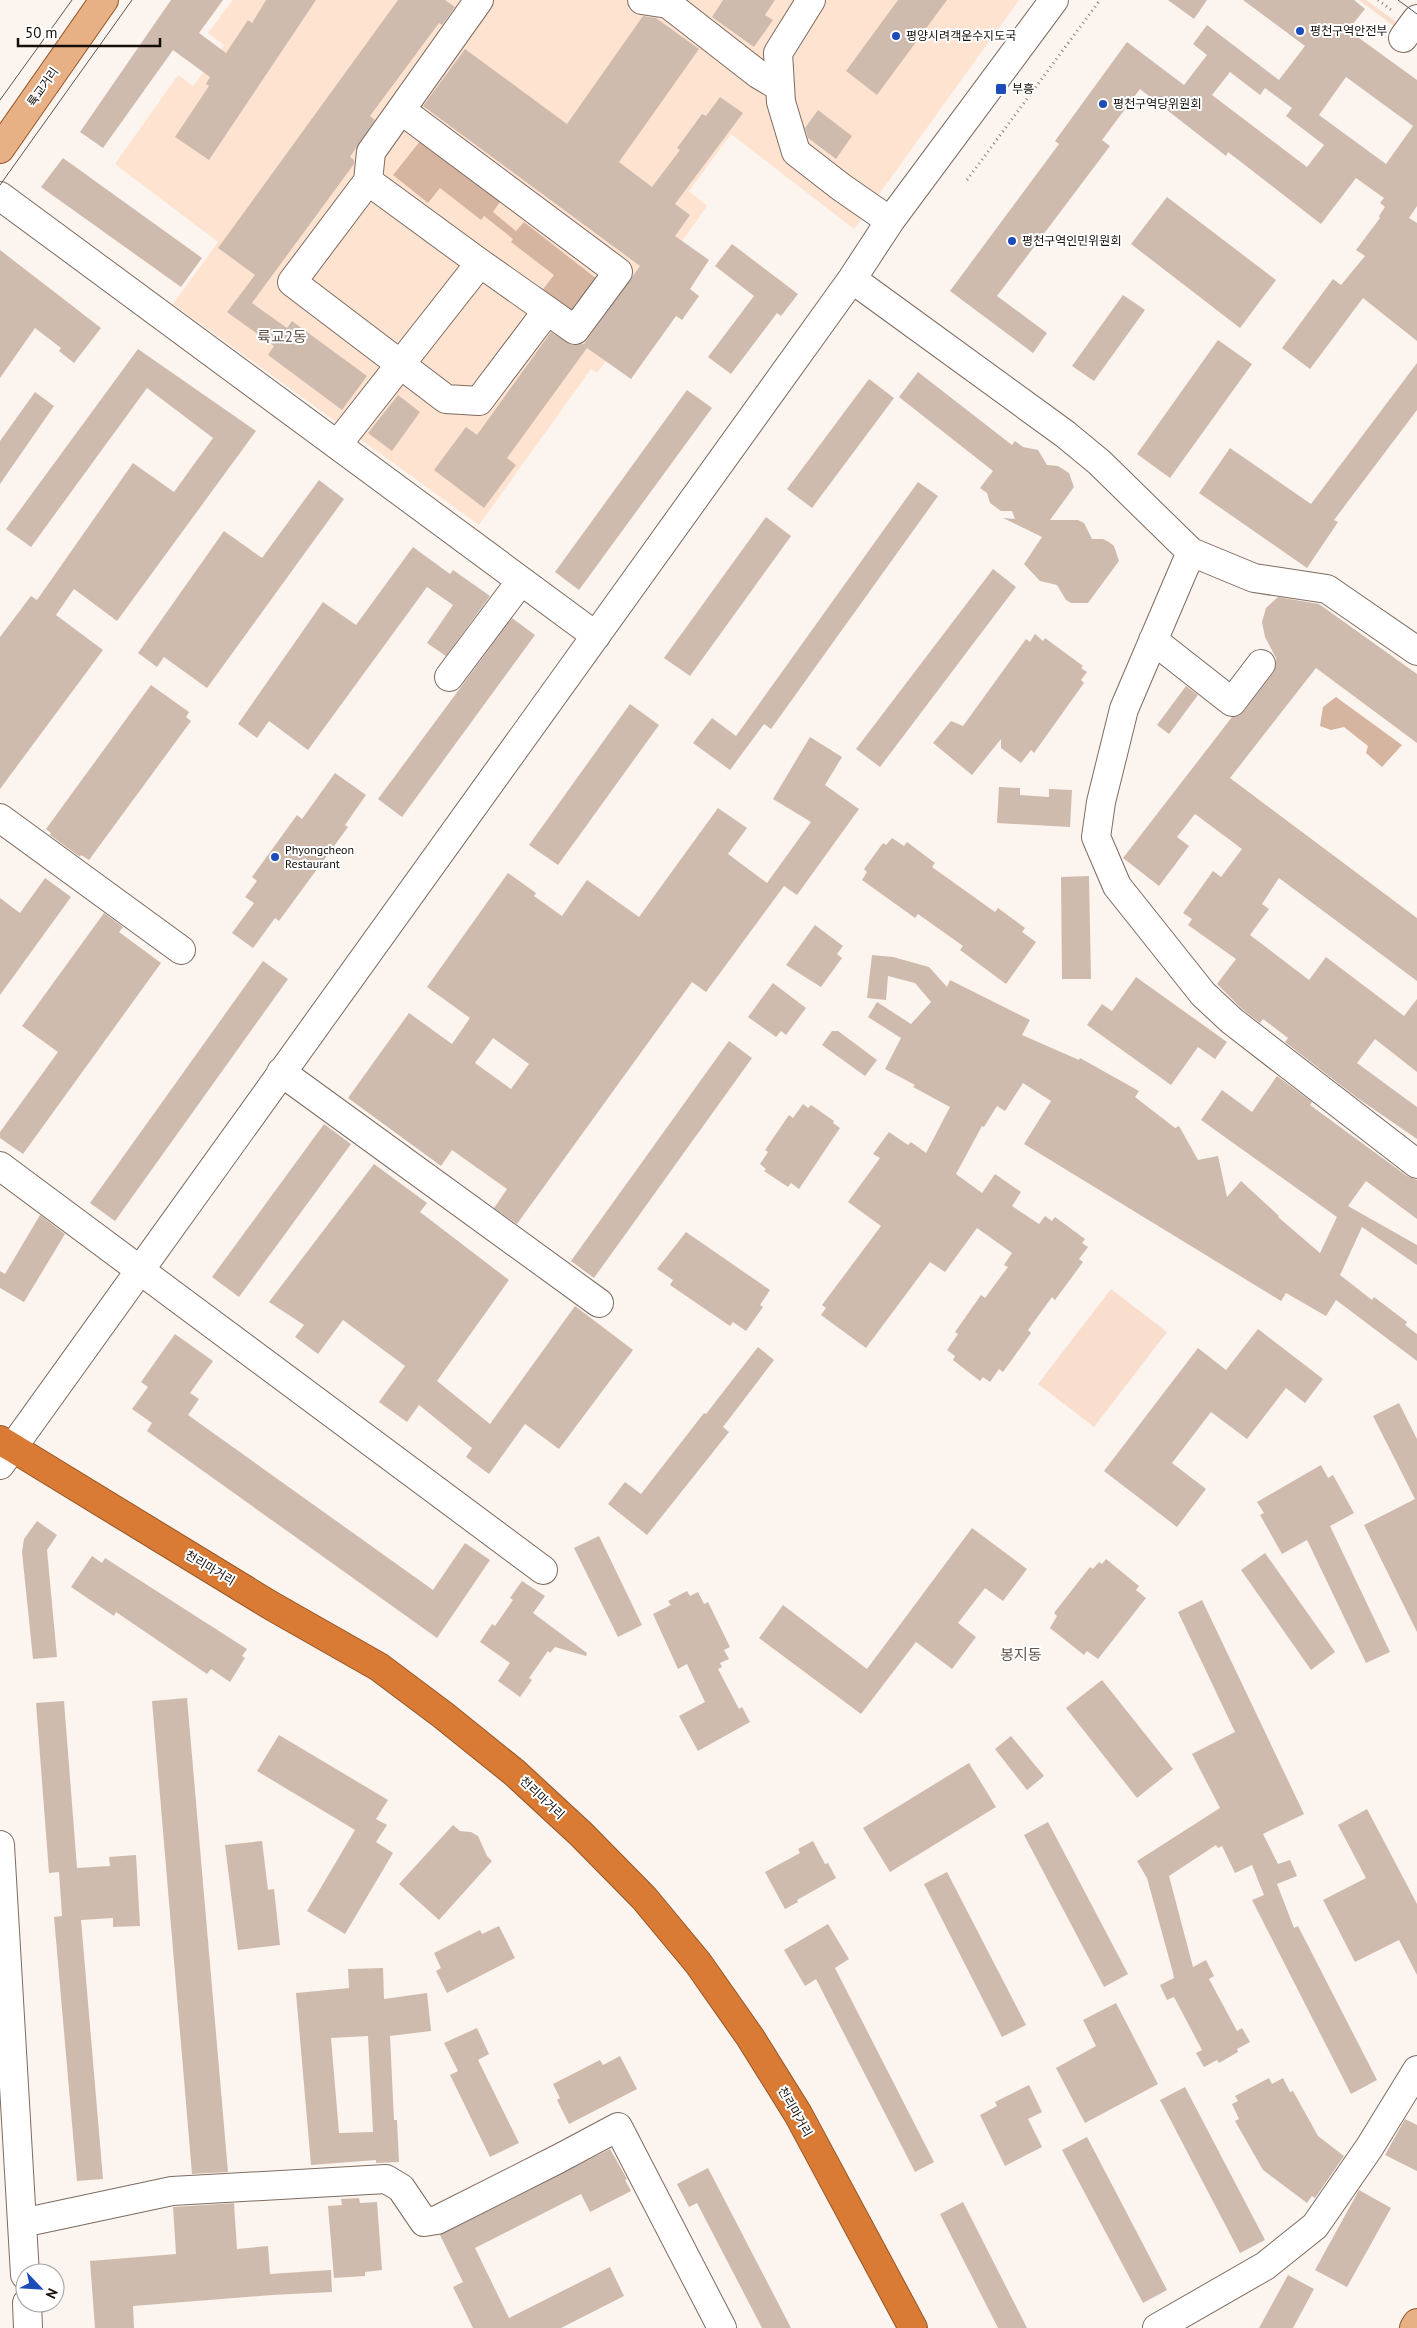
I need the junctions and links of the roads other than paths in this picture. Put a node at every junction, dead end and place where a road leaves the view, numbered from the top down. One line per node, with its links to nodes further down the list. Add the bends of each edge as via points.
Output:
1 (104, 0): 8 (main road, 륙교거리)
2 (479, 0): 7 (street)
3 (642, 0): 6 (street, via 668,4 751,69)
4 (811, 0): 6 (street, via 778,53)
5 (1054, 0): 11 (street)
6 (780, 87): 11 (street, via 781,102 796,152)
7 (401, 110): 9 (street, via 370,152); 14 (street, via 618,272 575,330)
8 (0, 149)
9 (368, 181): 12 (street); 15 (street, via 292,282)
10 (0, 196): 16 (street)
11 (890, 221): 13 (street)
12 (480, 263): 14 (street); 15 (street)
13 (852, 279): 17 (street, via 1065,434 1099,462); 19 (street)
14 (548, 311): 15 (street, via 479,401 446,398)
15 (400, 365): 16 (street)
16 (337, 445): 18 (street)
17 (1191, 552): 20 (street); 21 (street, via 1254,578 1327,589)
18 (521, 581): 19 (street); 23 (street)
19 (596, 636): 26 (street)
20 (1153, 640): 22 (street, via 1232,702); 27 (street, via 1124,709 1100,802 1096,837 1117,886 1203,994 1224,1014)
21 (1417, 651)
22 (1261, 664)
23 (449, 678)
24 (0, 818): 25 (street)
25 (181, 950)
26 (281, 1072): 29 (street); 30 (street)
27 (1417, 1164)
28 (0, 1166): 29 (street)
29 (139, 1271): 31 (street); 32 (street)
30 (599, 1303)
31 (4, 1451): 41 (highway, 천리마거리, via 378,1668 507,1767 582,1834 644,1898 698,1963 750,2037 798,2114)
32 (543, 1570)
33 (0, 1846): 35 (street)
34 (1417, 2070): 42 (street, via 1369,2148 1315,2226 1265,2266)
35 (22, 2222): 36 (street); 40 (street, via 172,2191 386,2179 401,2188 424,2222 558,2160 618,2127)
36 (24, 2263)
37 (27, 2313): 39 (street)
38 (1417, 2323): 43 (main road)
39 (28, 2328)
40 (722, 2328)
41 (912, 2328)
42 (1157, 2328)
43 (1414, 2328)

